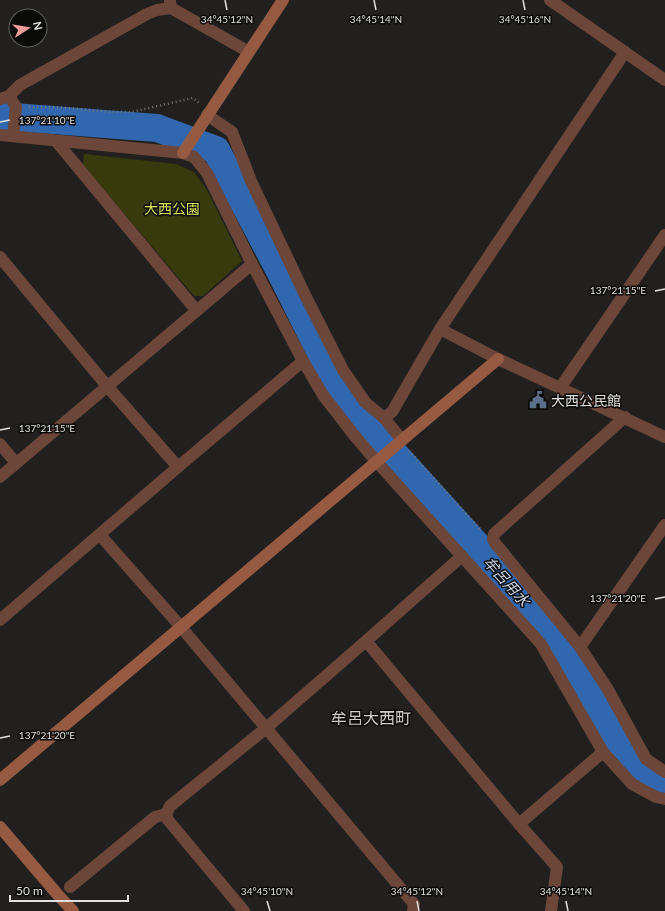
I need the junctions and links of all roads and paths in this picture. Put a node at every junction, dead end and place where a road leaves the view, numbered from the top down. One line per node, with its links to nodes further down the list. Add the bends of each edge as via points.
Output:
1 (283, 0): 4 (street)
2 (550, 0): 5 (street)
3 (171, 4): 4 (street); 7 (street, via 147,14 20,85)
4 (249, 52): 10 (street)
5 (625, 52): 6 (street); 19 (street)
6 (665, 80)
7 (5, 97): 9 (street)
8 (199, 103): 9 (path, via 193,98 131,112 55,107)
9 (16, 108): 11 (street)
10 (207, 116): 14 (street); 25 (street, via 232,132 250,181 343,370 365,402)
11 (14, 132): 12 (street); 13 (street)
12 (0, 135)
13 (56, 141): 14 (street); 18 (street)
14 (183, 153): 17 (street, via 194,157 207,173)
15 (665, 235): 23 (street)
16 (0, 257): 22 (street)
17 (252, 264): 18 (street); 21 (street)
18 (196, 310): 22 (street)
19 (440, 329): 20 (street); 25 (street, via 392,412)
20 (498, 359): 23 (street); 28 (street)
21 (303, 361): 29 (street, via 323,394 354,435); 31 (street)
22 (107, 386): 30 (street); 31 (street)
23 (560, 388): 24 (street)
24 (625, 417): 26 (street); 35 (street, via 494,534)
25 (384, 418): 28 (street)
26 (665, 437)
27 (0, 444): 30 (street)
28 (402, 444): 29 (street); 35 (path)
29 (379, 459): 36 (street); 38 (street)
30 (16, 463): 32 (street)
31 (178, 467): 34 (street)
32 (0, 476)
33 (665, 525): 40 (street)
34 (100, 535): 37 (street); 38 (street)
35 (492, 539): 40 (street)
36 (462, 556): 39 (street); 42 (street, via 541,644)
37 (0, 620)
38 (181, 627): 41 (street); 44 (street)
39 (366, 641): 41 (street); 47 (street)
40 (580, 647): 43 (street, via 607,688 646,759)
41 (265, 729): 46 (street, via 170,806); 52 (street, via 414,904)
42 (603, 752): 45 (street, via 632,784); 47 (street)
43 (665, 772)
44 (0, 780)
45 (665, 799)
46 (166, 814): 49 (street, via 155,817); 51 (street, via 168,820)
47 (519, 824): 53 (street, via 557,867)
48 (0, 826): 50 (street)
49 (70, 886)
50 (73, 911)
51 (244, 911)
52 (413, 911)
53 (551, 911)

